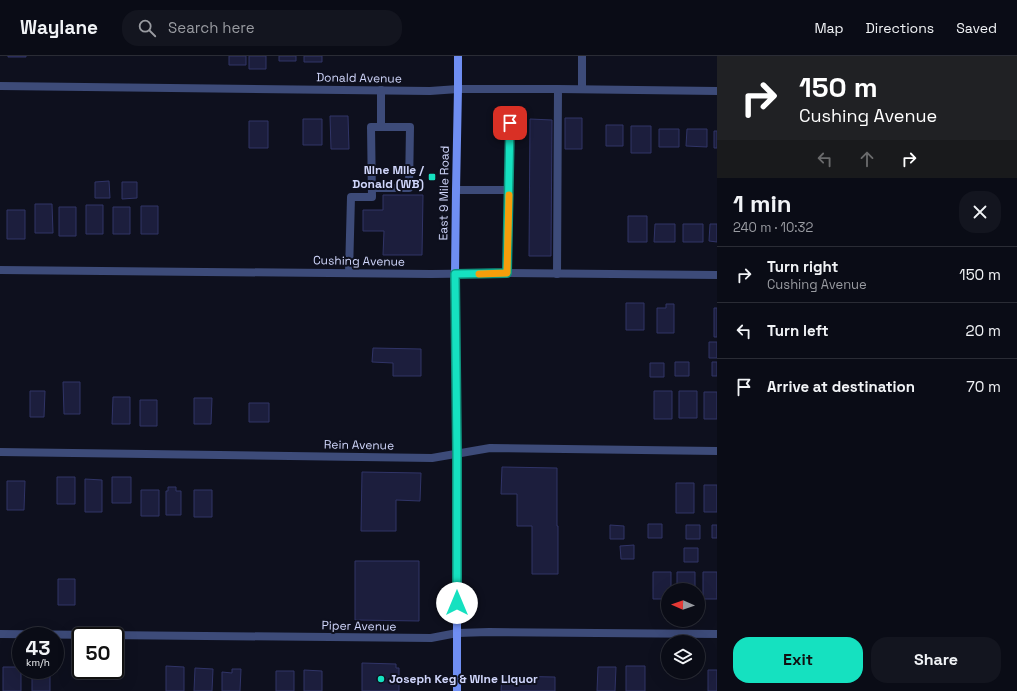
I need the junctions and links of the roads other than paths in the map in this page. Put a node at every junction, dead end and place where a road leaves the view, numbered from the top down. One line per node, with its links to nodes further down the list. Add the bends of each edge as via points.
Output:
1 (458, 56): 4 (main road, East 9 Mile Road)
2 (582, 56): 7 (street)
3 (0, 86): 6 (street, Donald Avenue)
4 (458, 89): 5 (street, Donald Avenue); 6 (street, Donald Avenue); 12 (main road, East 9 Mile Road)
5 (558, 89): 7 (street, Donald Avenue); 18 (street)
6 (381, 90): 10 (street)
7 (582, 90): 8 (street, Donald Avenue)
8 (717, 91)
9 (510, 123): 13 (street)
10 (381, 127): 11 (street, via 372,127); 11 (street, via 410,128 409,188)
11 (372, 188): 15 (street, via 372,197 351,197)
12 (456, 190): 13 (street); 17 (main road, East 9 Mile Road)
13 (509, 190): 16 (street)
14 (0, 270): 15 (street, Cushing Avenue)
15 (349, 273): 17 (street, Cushing Avenue)
16 (507, 273): 17 (street, Cushing Avenue); 18 (street, Cushing Avenue)
17 (455, 274): 22 (main road, East 9 Mile Road)
18 (557, 274): 19 (street, Cushing Avenue)
19 (717, 275)
20 (717, 451): 22 (street, Rein Avenue, via 490,448)
21 (0, 452): 22 (street, Rein Avenue, via 432,458)
22 (457, 454): 23 (main road, East 9 Mile Road)
23 (456, 633): 24 (street, Piper Avenue, via 432,638); 25 (street, Piper Avenue); 26 (main road, East 9 Mile Road)
24 (0, 634)
25 (717, 634)
26 (456, 691)

